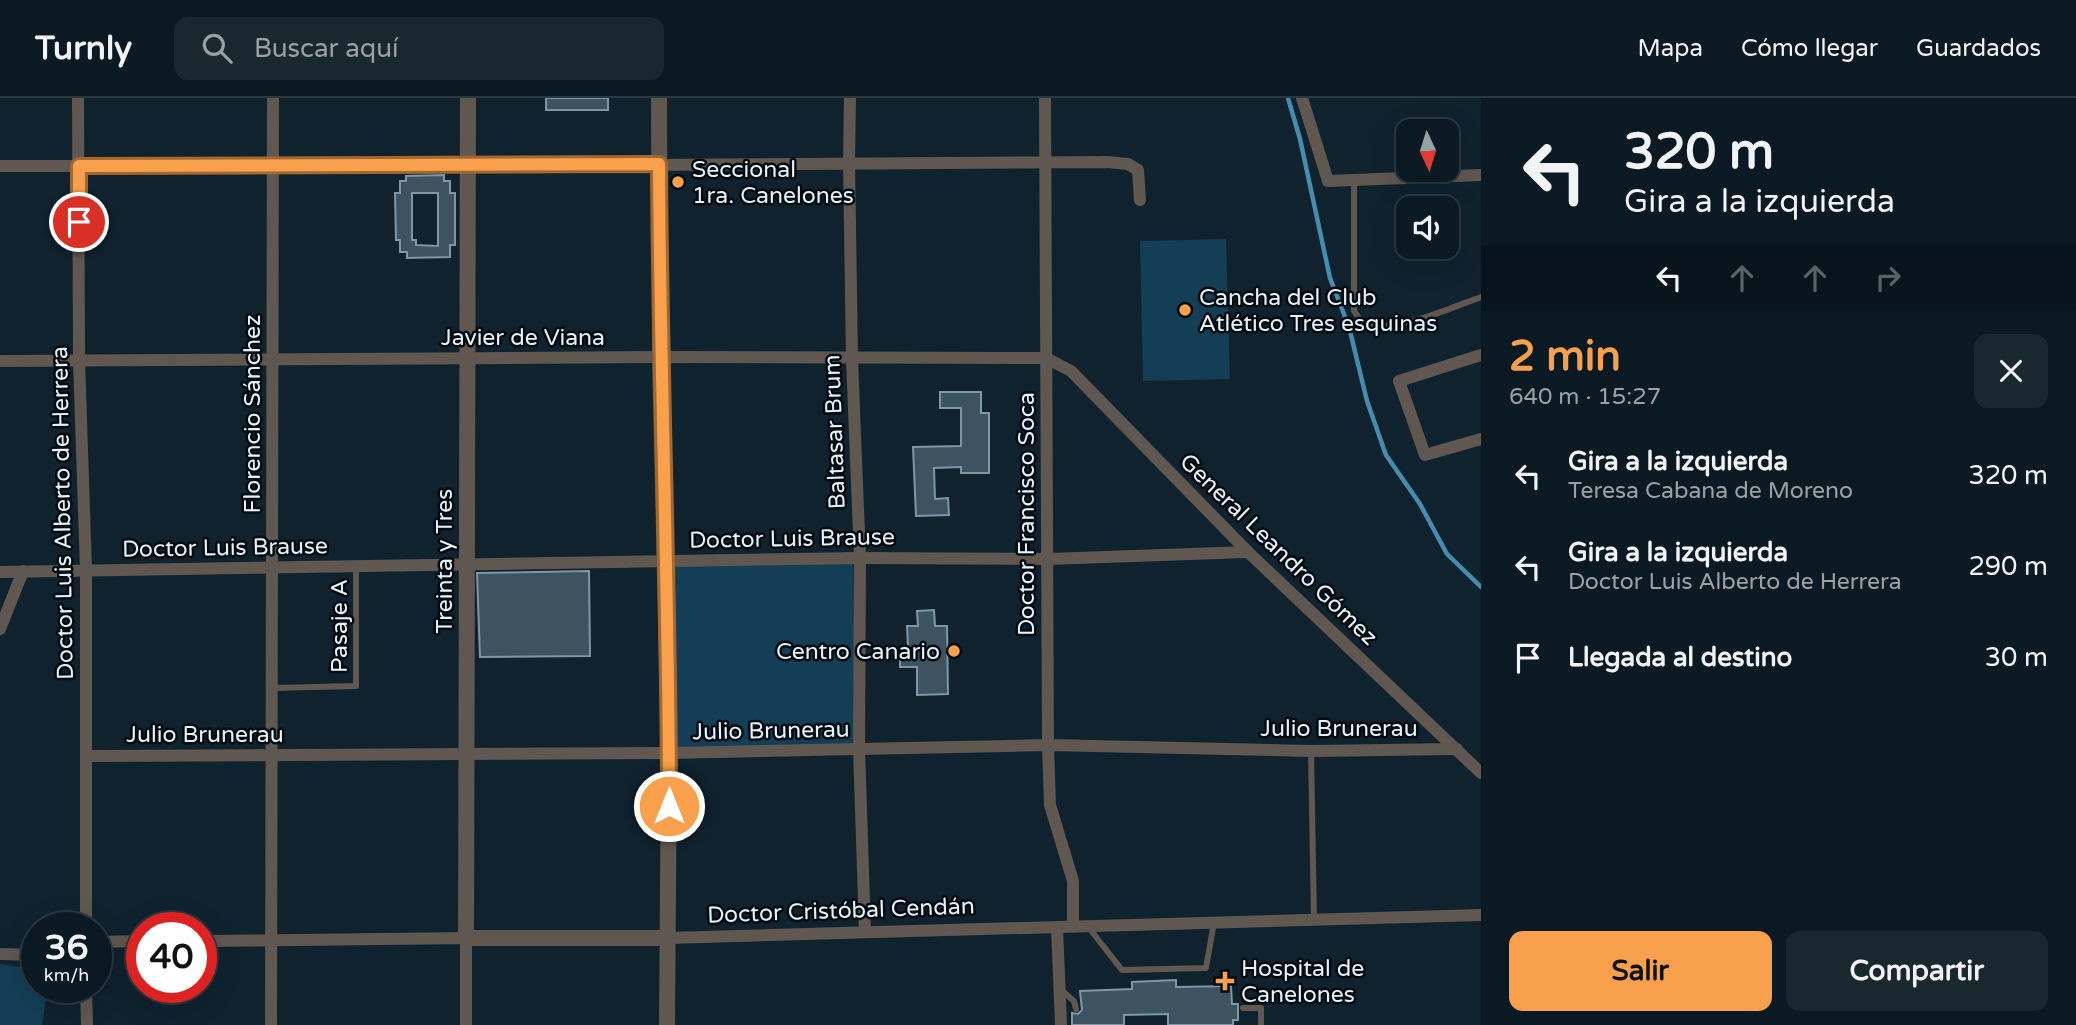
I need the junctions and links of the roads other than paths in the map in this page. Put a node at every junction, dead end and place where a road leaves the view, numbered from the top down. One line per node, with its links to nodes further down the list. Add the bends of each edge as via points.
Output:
1 (78, 98): 13 (street, Doctor Luis Alberto de Herrera)
2 (273, 98): 11 (street, Florencio Sánchez)
3 (468, 98): 14 (street, Treinta y Tres)
4 (659, 98): 10 (street)
5 (850, 98): 8 (street, Baltasar Brum)
6 (1045, 98): 9 (street, Doctor Francisco Soca)
7 (1302, 98): 16 (street, via 1328,181)
8 (849, 162): 9 (street); 10 (street); 23 (street, Baltasar Brum)
9 (1046, 162): 17 (street, via 1128,164 1138,170); 21 (street, Doctor Francisco Soca)
10 (659, 164): 14 (street); 20 (street)
11 (273, 165): 13 (street); 14 (street); 25 (street, Florencio Sánchez)
12 (0, 166): 13 (street)
13 (79, 166): 24 (street, Doctor Luis Alberto de Herrera)
14 (468, 166): 22 (street, Treinta y Tres)
15 (1481, 176): 16 (street)
16 (1354, 180): 18 (lane, via 1354,311 1363,322 1378,327 1399,325)
17 (1140, 200)
18 (1481, 297)
19 (1481, 355): 27 (street, via 1399,381 1425,455)
20 (660, 357): 22 (street, Javier de Viana); 23 (street, Javier de Viana); 31 (street)
21 (1046, 358): 23 (street, Javier de Viana); 28 (street, General Leandro Gómez, via 1071,371); 30 (street, Doctor Francisco Soca)
22 (467, 359): 25 (street, Javier de Viana); 32 (street, Treinta y Tres)
23 (852, 359): 29 (street, Baltasar Brum)
24 (79, 360): 25 (street, Javier de Viana); 26 (street, Javier de Viana); 35 (street, Doctor Luis Alberto de Herrera)
25 (273, 360): 34 (street, Florencio Sánchez)
26 (0, 361)
27 (1481, 439)
28 (1248, 551): 30 (street, Doctor Luis Brause); 42 (street, General Leandro Gómez)
29 (860, 558): 30 (street, Doctor Luis Brause); 31 (street, Doctor Luis Brause); 41 (street, Baltasar Brum)
30 (1048, 559): 40 (street, Doctor Francisco Soca)
31 (666, 561): 32 (street, Doctor Luis Brause); 44 (street)
32 (467, 563): 33 (street, Doctor Luis Brause); 45 (street, Treinta y Tres)
33 (356, 565): 34 (street, Doctor Luis Brause); 39 (lane, Pasaje A, via 356,686)
34 (272, 566): 35 (street, Doctor Luis Brause); 39 (street, Florencio Sánchez)
35 (86, 570): 36 (street, Doctor Luis Brause); 47 (street, Doctor Luis Alberto de Herrera)
36 (23, 571): 37 (street, Doctor Luis Brause); 38 (street)
37 (0, 572)
38 (0, 629)
39 (272, 688): 46 (street, Florencio Sánchez)
40 (1048, 745): 41 (street, Julio Brunerau); 43 (street, Julio Brunerau); 53 (street, Doctor Francisco Soca, via 1050,805 1073,881)
41 (859, 748): 44 (street, Julio Brunerau); 56 (street, Baltasar Brum)
42 (1457, 749): 43 (street, Julio Brunerau); 48 (street, General Leandro Gómez)
43 (1311, 751): 51 (lane)
44 (669, 753): 45 (street, Julio Brunerau); 58 (street)
45 (466, 754): 46 (street, Julio Brunerau); 57 (street, Treinta y Tres)
46 (272, 755): 47 (street, Julio Brunerau); 59 (street, Florencio Sánchez)
47 (86, 756): 49 (street, Doctor Luis Alberto de Herrera)
48 (1481, 773)
49 (86, 912)
50 (1481, 915): 51 (street, Doctor Cristóbal Cendán)
51 (1314, 919): 52 (street, Doctor Cristóbal Cendán)
52 (1214, 922): 54 (street, Doctor Cristóbal Cendán); 54 (lane, via 1206,968 1122,970)
53 (1073, 926): 54 (street, Doctor Cristóbal Cendán); 55 (street, Doctor Cristóbal Cendán)
54 (1088, 926)
55 (1056, 927): 56 (street, Doctor Cristóbal Cendán); 63 (street)
56 (865, 932): 58 (street, Doctor Cristóbal Cendán)
57 (466, 938): 58 (street, Doctor Cristóbal Cendán); 59 (street, Doctor Cristóbal Cendán); 69 (street, Treinta y Tres)
58 (669, 938): 70 (street)
59 (272, 940): 60 (street, Doctor Cristóbal Cendán); 68 (street, Florencio Sánchez)
60 (217, 941)
61 (0, 954): 62 (street)
62 (21, 955)
63 (1059, 988): 66 (lane); 71 (street)
64 (86, 1003): 67 (street)
65 (1243, 1008): 72 (lane, via 1261,1008)
66 (1076, 1009)
67 (86, 1025)
68 (271, 1025)
69 (466, 1025)
70 (667, 1025)
71 (1061, 1025)
72 (1261, 1025)

